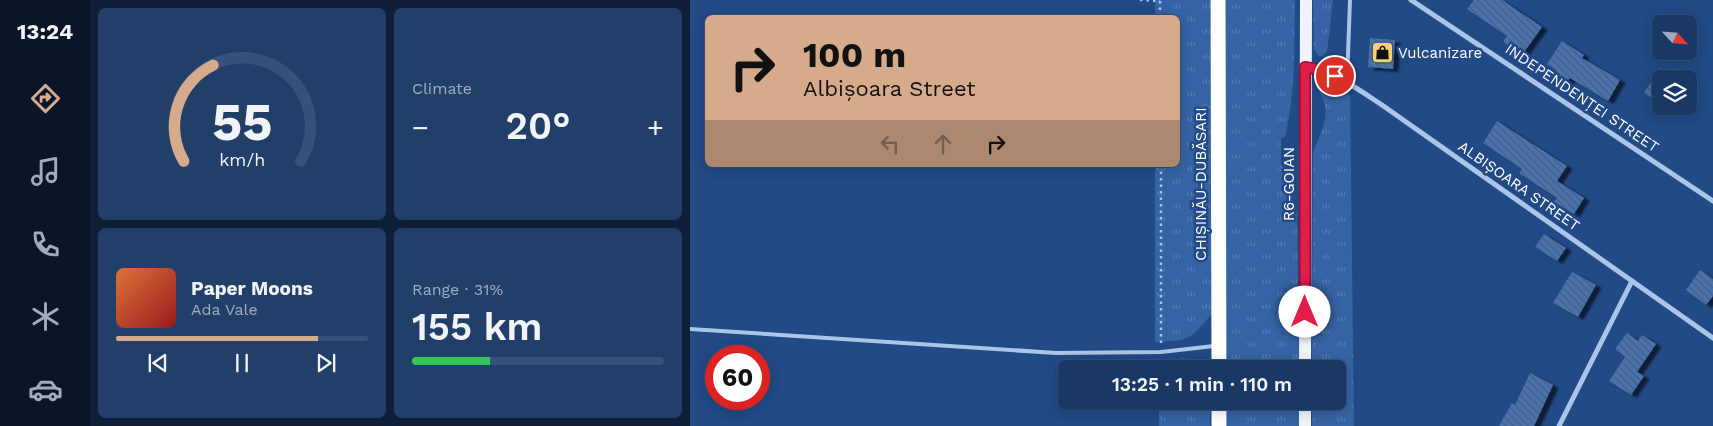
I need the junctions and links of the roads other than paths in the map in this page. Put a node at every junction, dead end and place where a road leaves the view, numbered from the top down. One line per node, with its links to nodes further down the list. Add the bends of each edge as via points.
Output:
1 (1218, 0): 11 (highway, CHIȘINĂU-DUBĂSARI)
2 (1306, 0): 5 (main road, R6-GOIAN)
3 (1350, 0): 6 (lane)
4 (1411, 0): 7 (street, INDEPENDENȚEI STREET)
5 (1305, 67): 6 (street, ALBIȘOARA STREET, via 1322,70); 13 (main road, R6-GOIAN)
6 (1347, 82): 8 (street, ALBIȘOARA STREET)
7 (1713, 201)
8 (1632, 281): 10 (street, ALBIȘOARA STREET); 18 (street)
9 (690, 329): 11 (lane, via 1056,353 1161,352)
10 (1713, 338)
11 (1219, 346): 12 (highway, CHIȘINĂU-DUBĂSARI)
12 (1219, 360)
13 (1305, 360)
14 (1219, 410): 16 (highway)
15 (1305, 410): 17 (main road)
16 (1219, 426)
17 (1305, 426)
18 (1559, 426)

